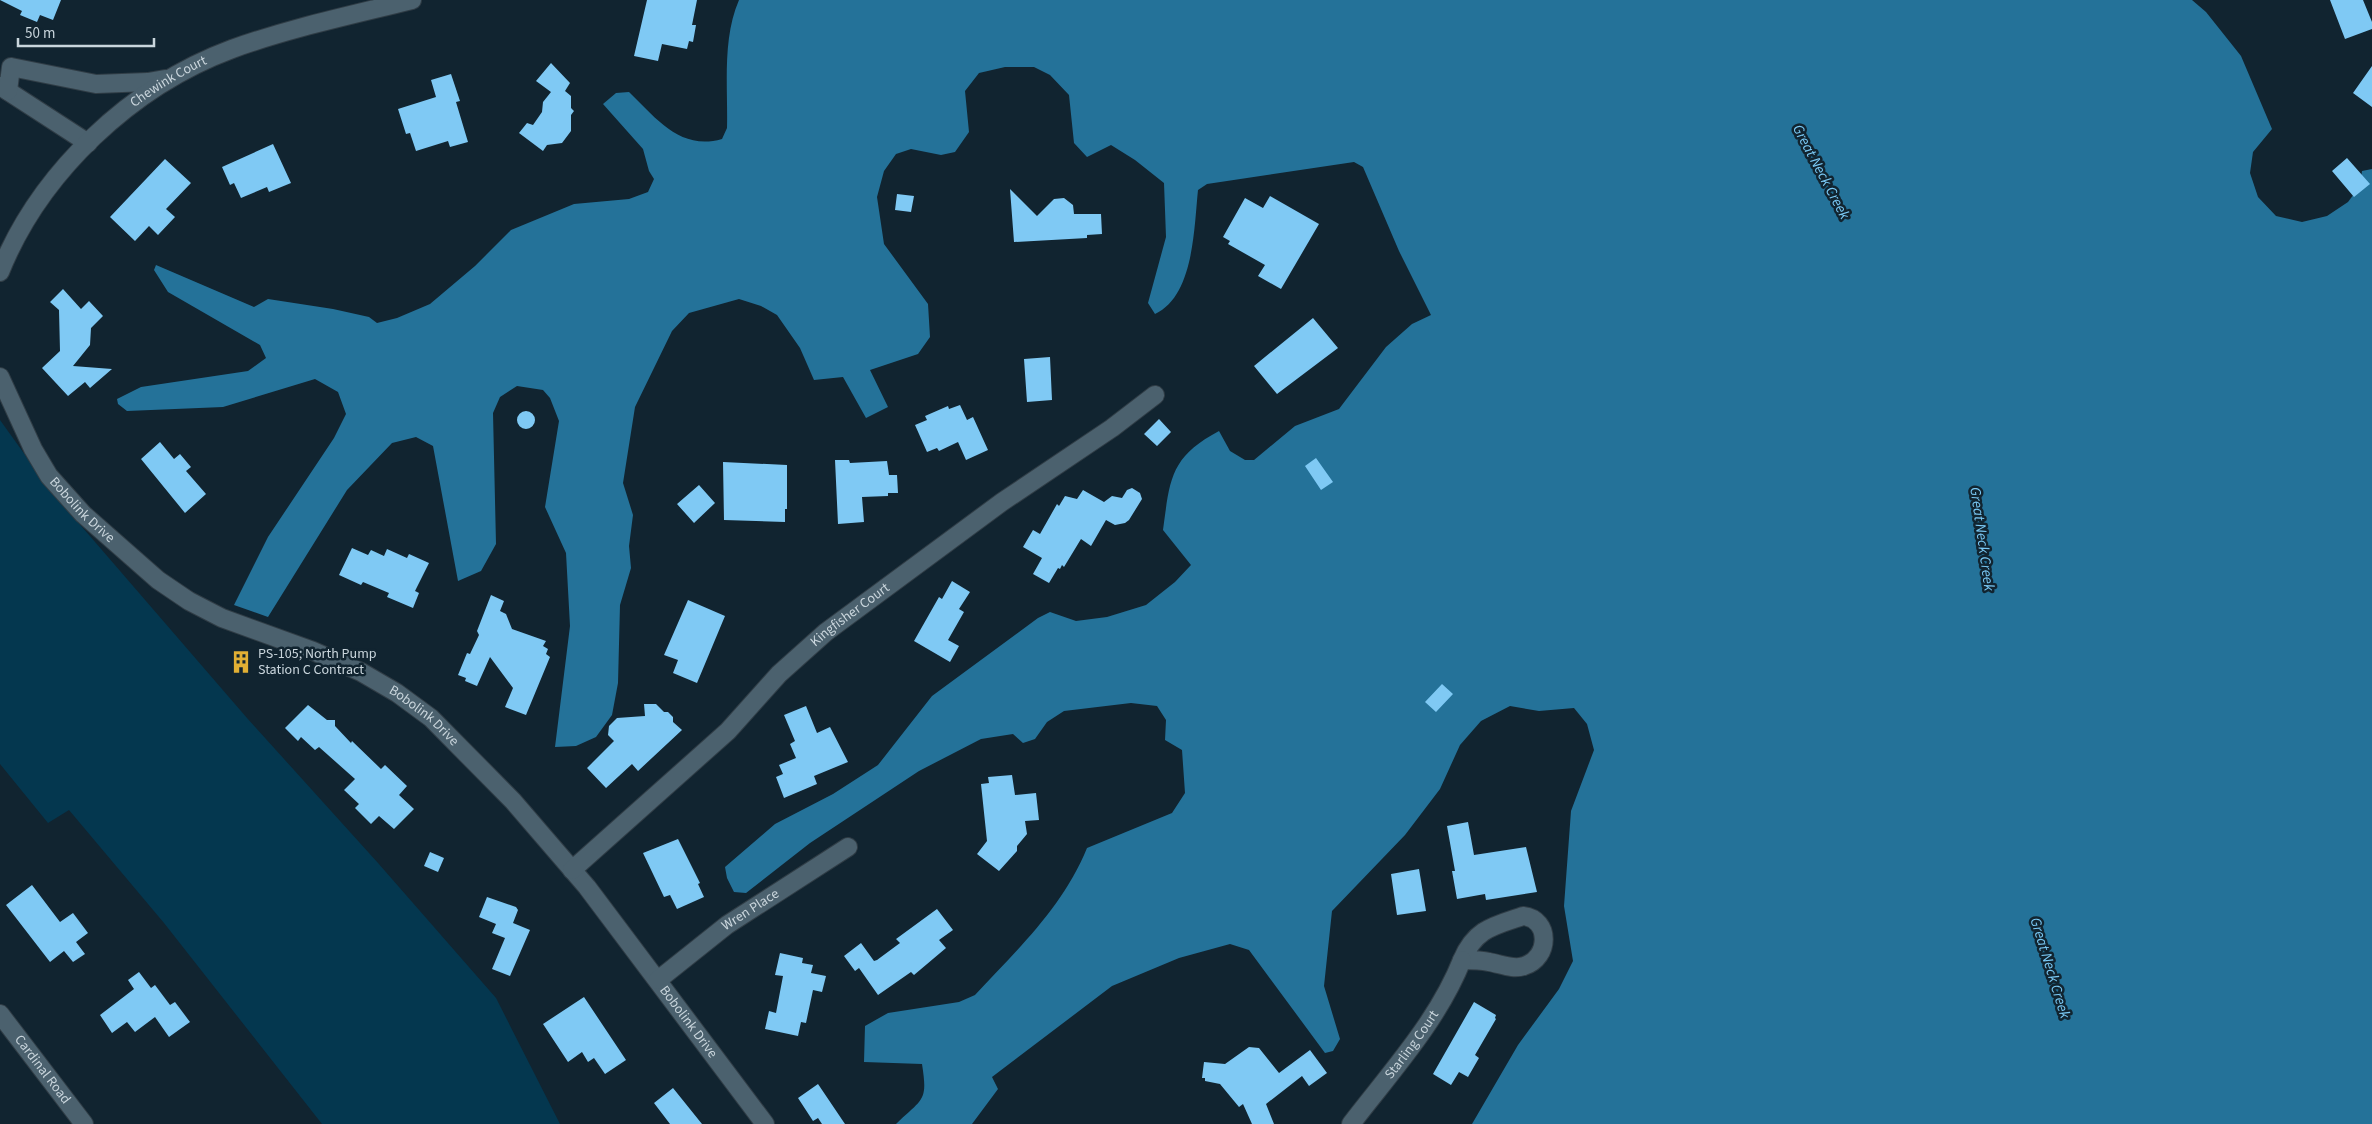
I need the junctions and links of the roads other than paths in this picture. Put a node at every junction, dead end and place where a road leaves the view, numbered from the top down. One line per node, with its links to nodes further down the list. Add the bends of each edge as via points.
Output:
1 (412, 0): 2 (street, Chewink Court, via 266,38 231,50)
2 (173, 78): 3 (street, via 96,84 11,67); 4 (street, Chewink Court, via 135,103)
3 (4, 89): 4 (street)
4 (88, 143): 5 (street, Chewink Court, via 41,198)
5 (0, 272)
6 (0, 377): 9 (street, Bobolink Drive, via 49,476 83,514 158,580 222,618 313,651 361,672 397,693 431,718 465,752 513,801)
7 (1155, 395): 9 (street, Kingfisher Court, via 826,632 779,674 728,731)
8 (848, 847): 11 (street, Wren Place, via 727,925)
9 (572, 870): 11 (street, Bobolink Drive)
10 (1462, 960): 15 (street, Starling Court, via 1421,1032)
11 (658, 980): 14 (street, Bobolink Drive)
12 (0, 1014): 13 (street, Cardinal Road)
13 (84, 1124)
14 (765, 1124)
15 (1351, 1124)

